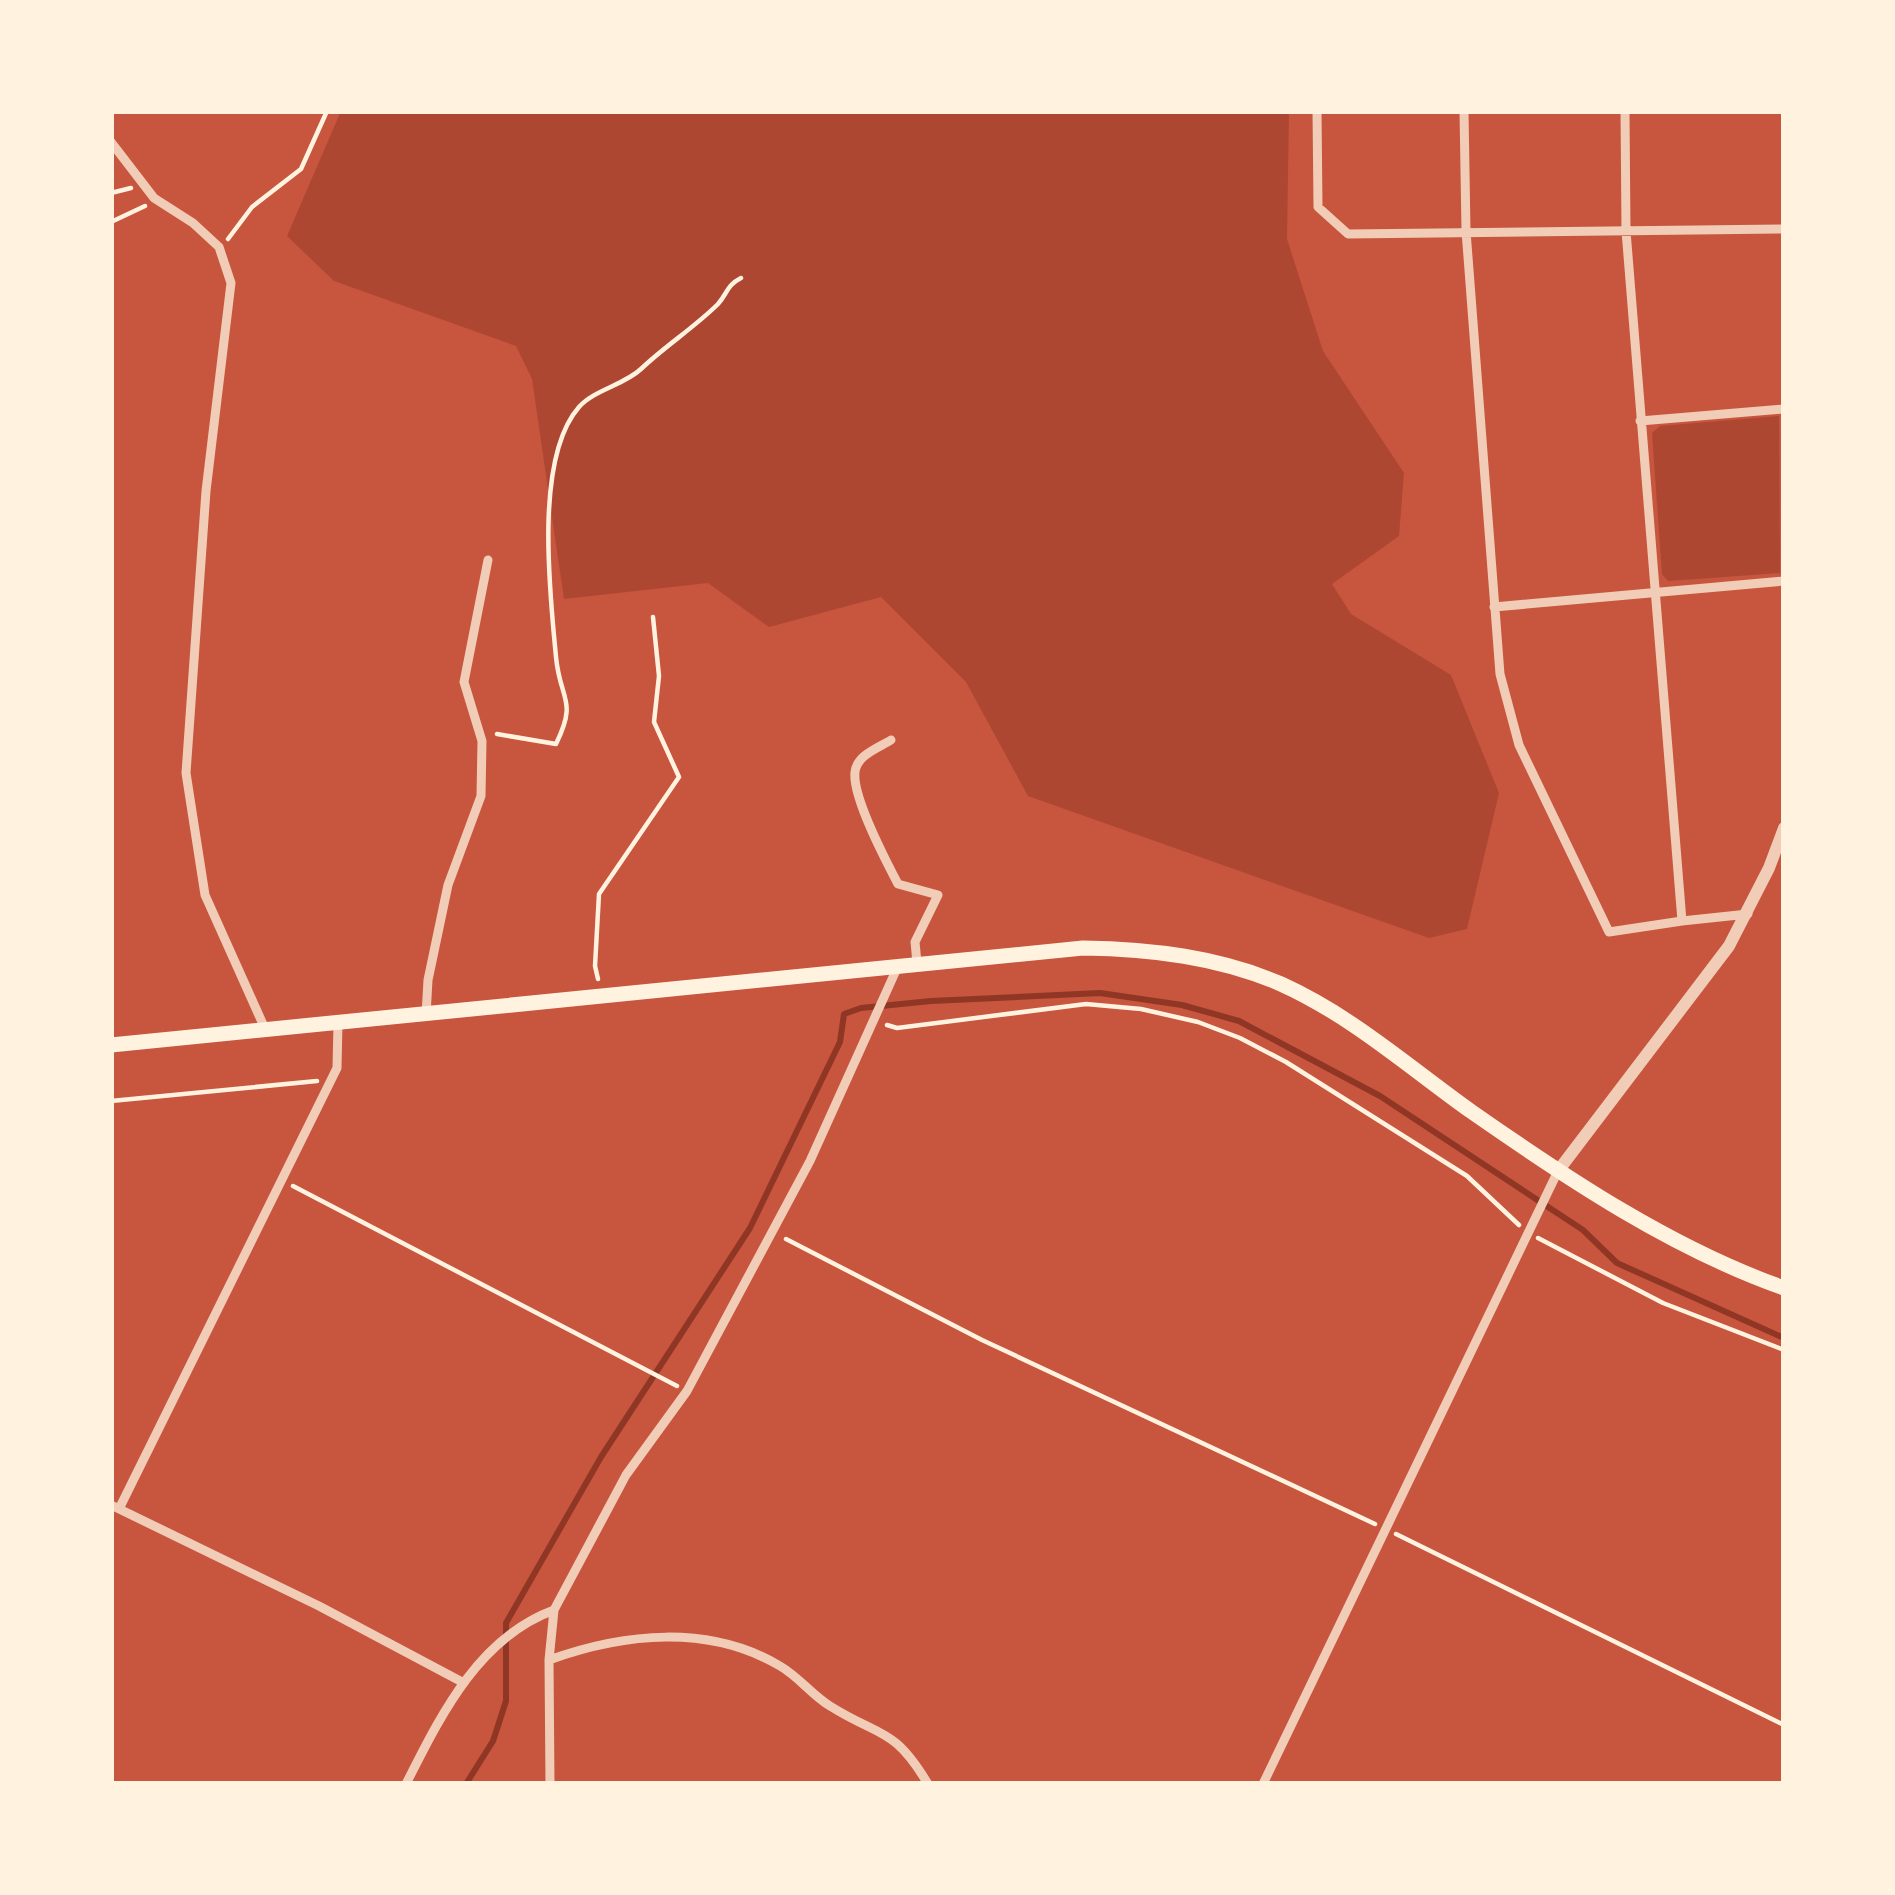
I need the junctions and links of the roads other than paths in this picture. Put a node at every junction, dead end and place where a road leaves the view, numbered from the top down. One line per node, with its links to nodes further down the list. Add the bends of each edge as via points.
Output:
1 (1317, 111): 6 (street, via 1318,207 1348,234)
2 (1464, 111): 6 (street)
3 (1625, 111): 7 (street)
4 (111, 142): 22 (street, via 154,198 219,247 230,284 186,773 205,895)
5 (1784, 229): 7 (street)
6 (1466, 231): 7 (street); 13 (street)
7 (1626, 231): 9 (street)
8 (1784, 409): 9 (street)
9 (1640, 421): 12 (street)
10 (488, 560): 20 (street, via 464,682 482,741 481,796 448,885)
11 (1784, 581): 12 (street)
12 (1653, 591): 13 (street); 17 (street)
13 (1494, 607): 17 (street, via 1500,674 1519,745 1610,932)
14 (891, 740): 18 (street, via 861,757 855,772 898,884 938,896 915,942)
15 (1784, 827): 16 (street)
16 (1748, 914): 17 (street); 24 (street)
17 (1682, 921)
18 (916, 963): 19 (main road); 24 (main road, via 1084,948 1163,952 1232,967 1324,1007)
19 (898, 966): 20 (main road); 27 (street, via 687,1391 626,1475)
20 (426, 1015): 21 (main road)
21 (338, 1023): 22 (main road); 26 (street, via 337,1068)
22 (266, 1030): 23 (main road)
23 (111, 1046)
24 (1558, 1171): 25 (main road, via 1699,1252); 33 (street)
25 (1784, 1288)
26 (116, 1506): 29 (street)
27 (554, 1610): 28 (street); 29 (street, via 495,1643)
28 (549, 1660): 31 (street); 32 (street, via 654,1636 750,1650 906,1748)
29 (464, 1683): 30 (street)
30 (406, 1784)
31 (550, 1784)
32 (928, 1784)
33 (1263, 1784)

